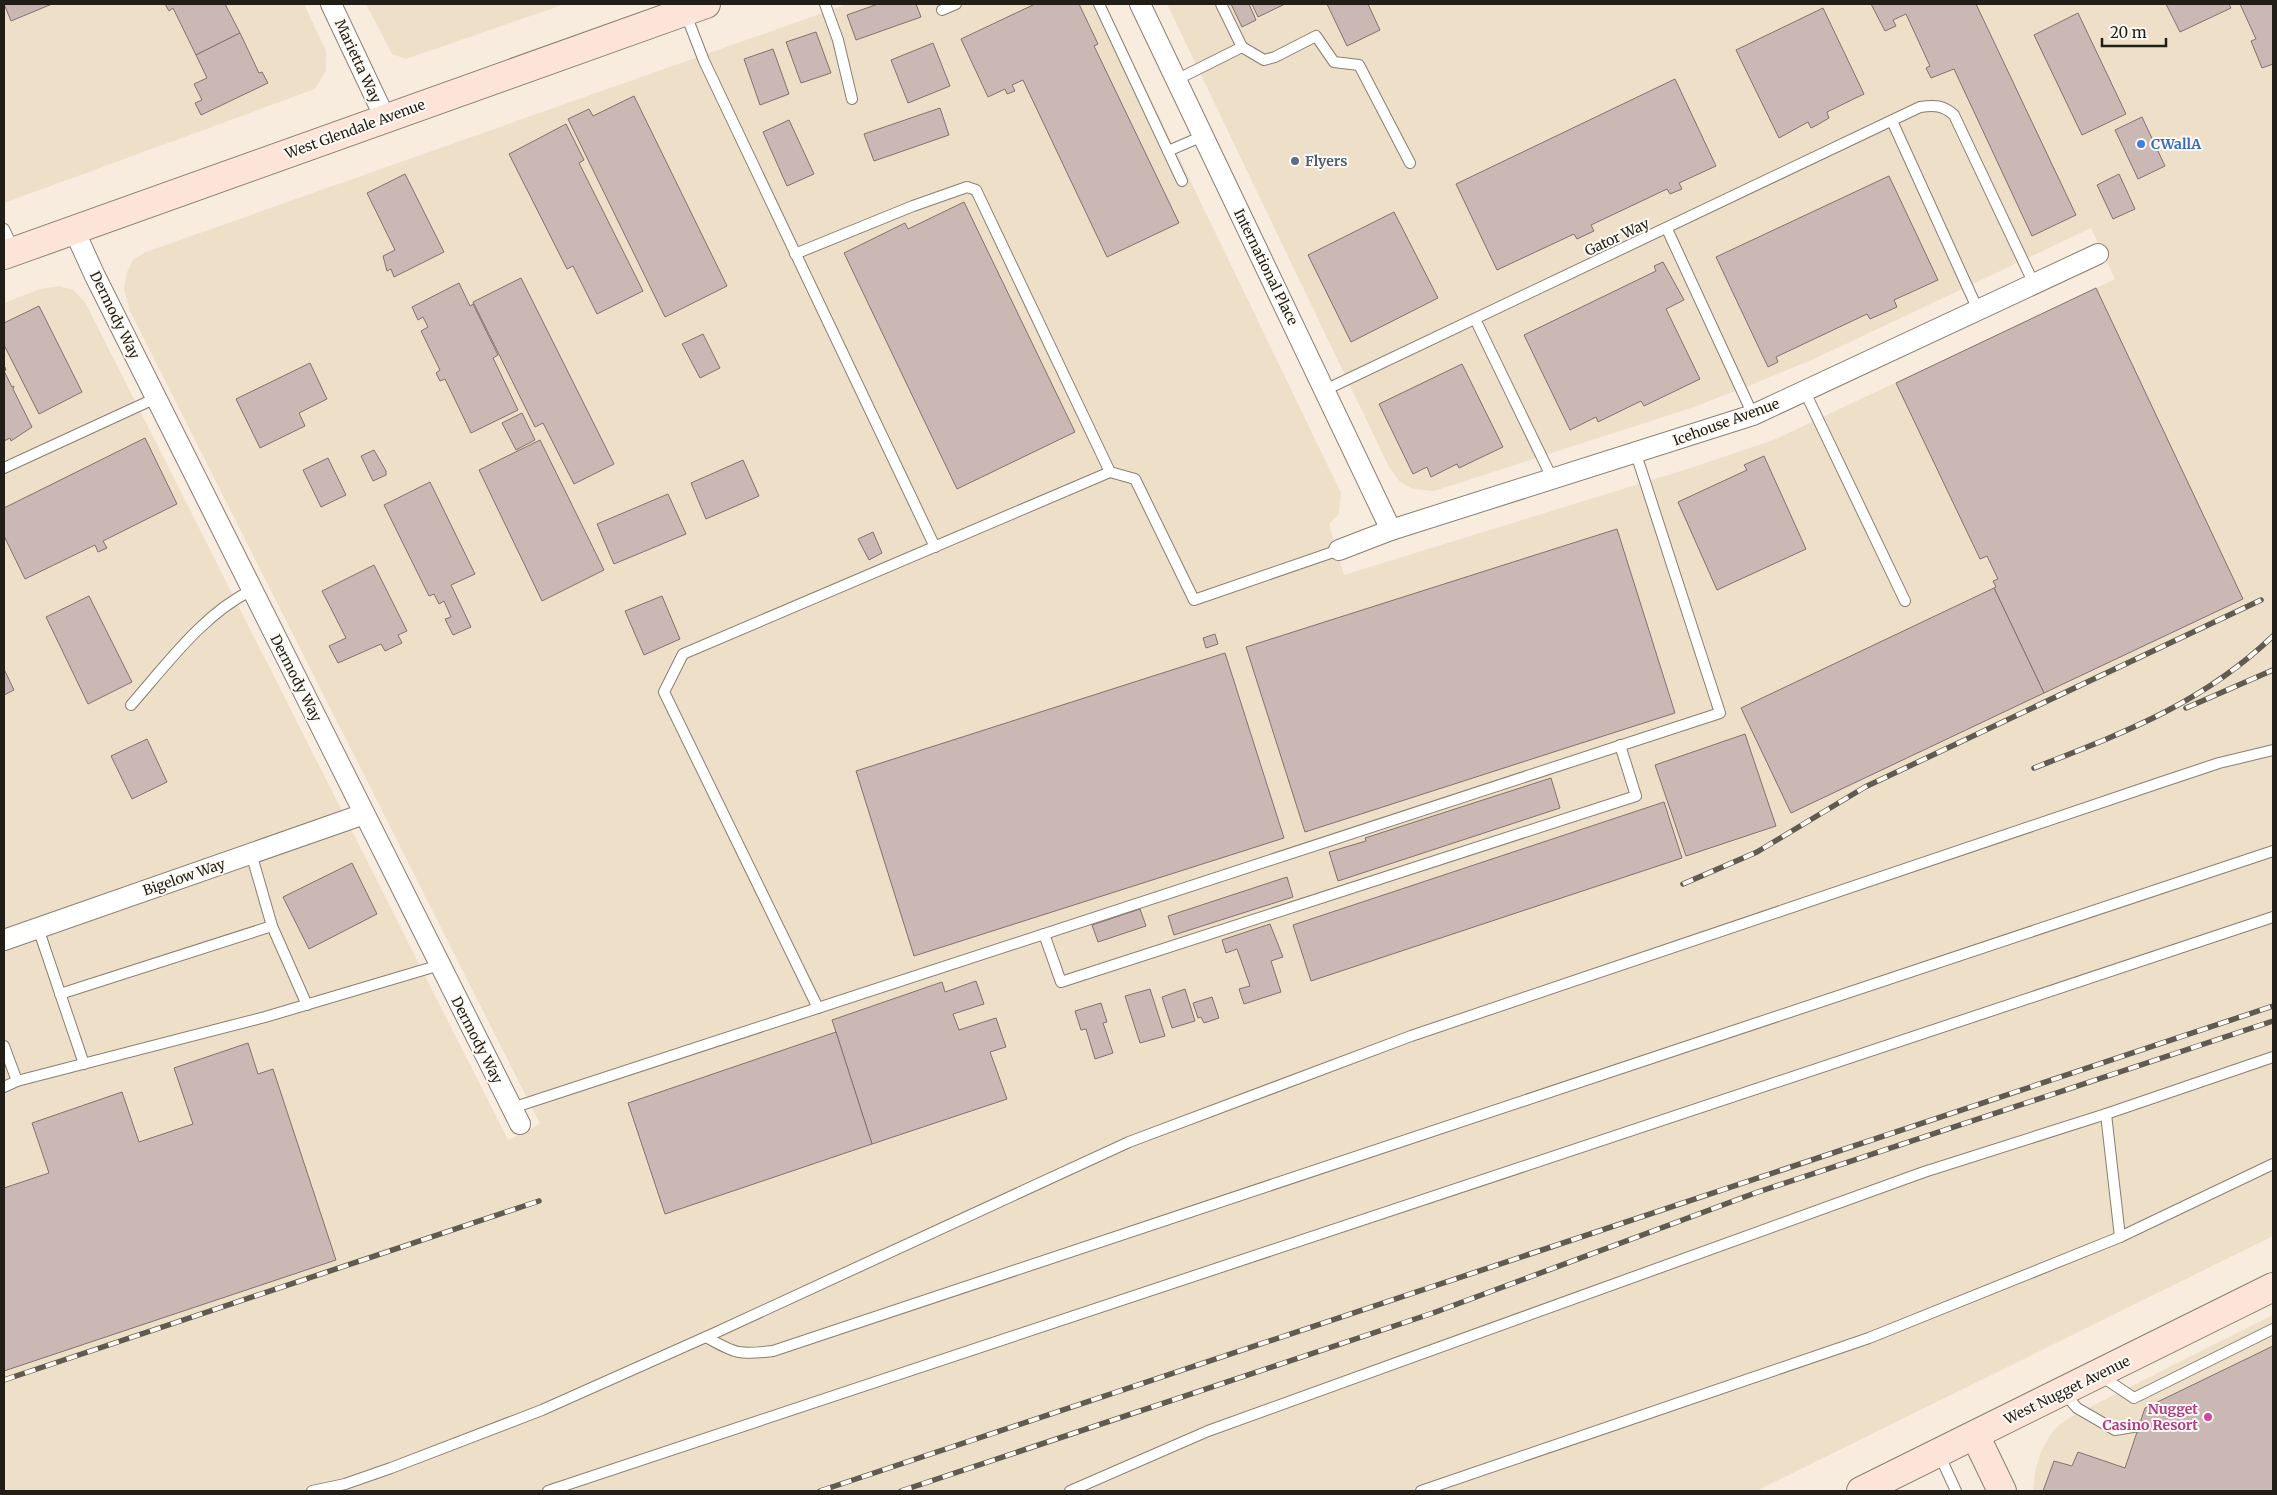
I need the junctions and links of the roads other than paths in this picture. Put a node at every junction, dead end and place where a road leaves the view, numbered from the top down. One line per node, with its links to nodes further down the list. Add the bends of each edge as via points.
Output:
1 (331, 4): 12 (street, Marietta Way)
2 (825, 4): 11 (lane, via 838,40)
3 (956, 4): 8 (lane)
4 (1099, 4): 15 (lane)
5 (1140, 4): 10 (street, International Place)
6 (1221, 4): 9 (lane)
7 (695, 8): 12 (main road, West Glendale Avenue); 21 (lane, via 704,61)
8 (942, 10)
9 (1242, 47): 10 (lane); 16 (lane, via 1264,60 1316,36 1334,62 1359,65)
10 (1176, 80): 14 (street, International Place)
11 (852, 99)
12 (385, 118): 19 (main road, West Glendale Avenue)
13 (1892, 121): 18 (lane, Gator Way); 23 (lane, Gator Way, via 1931,105 1944,107 1954,115); 24 (lane)
14 (1203, 136): 15 (lane); 26 (street, International Place)
15 (1168, 151): 17 (lane)
16 (1410, 163)
17 (1182, 181)
18 (1667, 229): 25 (lane, Gator Way); 29 (lane)
19 (74, 230): 20 (main road, West Glendale Avenue); 28 (street, Dermody Way)
20 (7, 245)
21 (795, 254): 32 (lane, via 913,206 967,188 976,190); 35 (lane)
22 (2098, 254): 23 (street, Icehouse Avenue)
23 (2034, 284): 24 (street, Icehouse Avenue)
24 (1978, 310): 27 (street, Icehouse Avenue)
25 (1476, 319): 26 (lane, Gator Way); 33 (lane)
26 (1325, 390): 34 (street, International Place)
27 (1805, 392): 29 (street, Icehouse Avenue); 38 (lane)
28 (156, 398): 31 (lane); 37 (street, Dermody Way)
29 (1753, 415): 30 (street, Icehouse Avenue)
30 (1636, 454): 33 (street, Icehouse Avenue); 40 (lane, via 1720,713)
31 (4, 468)
32 (1110, 472): 35 (lane); 36 (lane, via 1135,479 1194,600)
33 (1553, 480): 34 (street, Icehouse Avenue)
34 (1391, 530): 36 (street, Icehouse Avenue)
35 (935, 547): 53 (lane, via 683,654 664,692)
36 (1338, 550)
37 (252, 590): 39 (lane, via 234,599 185,642); 42 (street, Dermody Way)
38 (1906, 601)
39 (131, 705)
40 (1620, 745): 48 (lane); 48 (lane, via 1636,796 1627,799 1061,982)
41 (2273, 750): 65 (lane, via 2162,782 1329,1066 1129,1142)
42 (364, 814): 44 (street, Bigelow Way); 50 (street, Dermody Way)
43 (2273, 851): 65 (lane, via 772,1351 744,1354)
44 (252, 853): 46 (lane); 47 (street, Bigelow Way)
45 (2273, 917): 72 (lane)
46 (272, 926): 51 (lane); 52 (lane)
47 (38, 928): 49 (street, Bigelow Way); 51 (lane)
48 (1044, 934): 53 (lane)
49 (4, 940)
50 (440, 965): 52 (lane); 60 (street, Dermody Way)
51 (60, 994): 56 (lane)
52 (307, 1005): 56 (lane)
53 (818, 1008): 60 (lane)
54 (4, 1046): 57 (lane)
55 (2273, 1057): 59 (lane)
56 (84, 1064): 57 (lane)
57 (17, 1081): 58 (lane)
58 (4, 1087)
59 (2106, 1114): 62 (lane); 73 (lane, via 1924,1172 1208,1431)
60 (516, 1116)
61 (2273, 1164): 62 (lane)
62 (2120, 1238): 74 (lane, via 1869,1338)
63 (2273, 1288): 66 (main road, West Nugget Avenue)
64 (2273, 1329): 66 (lane, via 2134,1398)
65 (706, 1337): 71 (lane, via 542,1410 344,1484)
66 (2098, 1374): 67 (main road, West Nugget Avenue)
67 (2063, 1392): 68 (lane, via 2077,1408 2114,1430); 69 (main road, West Nugget Avenue)
68 (2139, 1426)
69 (1975, 1435): 70 (main road, West Nugget Avenue); 77 (main road)
70 (1939, 1453): 75 (main road, West Nugget Avenue); 76 (lane)
71 (312, 1491)
72 (548, 1491)
73 (1070, 1491)
74 (1421, 1491)
75 (1861, 1491)
76 (1956, 1491)
77 (2002, 1491)

